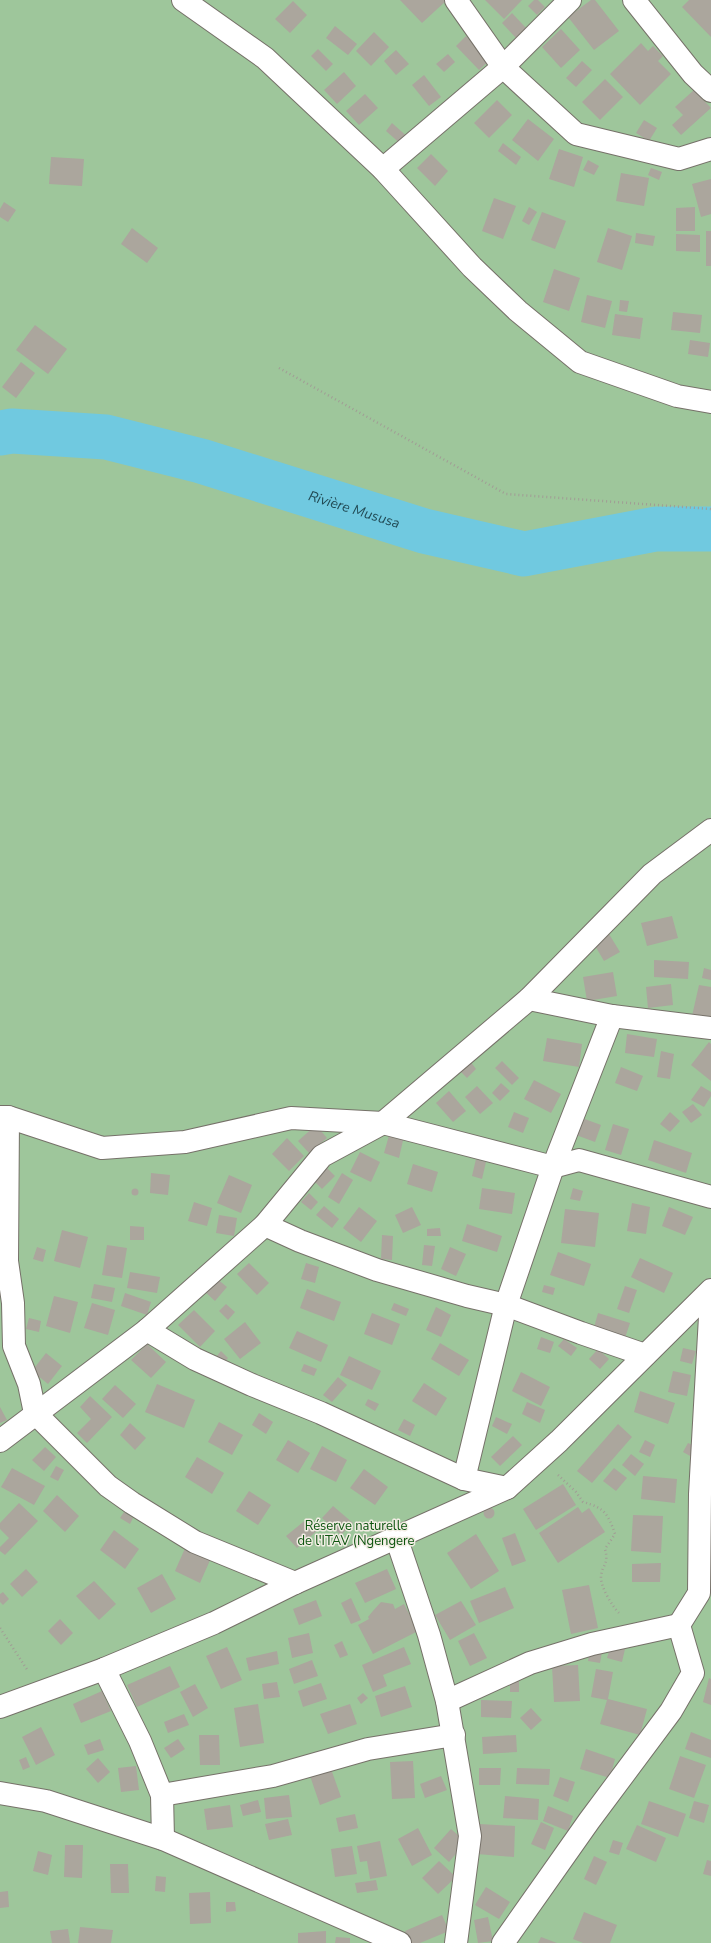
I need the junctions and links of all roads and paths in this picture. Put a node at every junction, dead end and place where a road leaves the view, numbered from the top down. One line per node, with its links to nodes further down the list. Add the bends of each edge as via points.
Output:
1 (183, 0): 8 (street, via 265,58)
2 (456, 0): 5 (street)
3 (570, 0): 5 (street)
4 (634, 0): 6 (street, via 693,74)
5 (503, 67): 7 (street, via 576,134 679,159); 8 (street)
6 (711, 91)
7 (711, 149)
8 (382, 168): 10 (street, via 472,266 518,311 580,362 677,396)
9 (279, 368): 11 (path, via 506,494)
10 (711, 402)
11 (711, 509)
12 (711, 830): 13 (street, via 652,874)
13 (529, 999): 14 (street); 17 (street)
14 (612, 1016): 15 (street); 18 (street)
15 (711, 1028)
16 (4, 1117): 17 (street, via 102,1148 185,1142 291,1118); 25 (street, via 7,1261 13,1303)
17 (383, 1123): 18 (street); 20 (street, via 322,1156)
18 (553, 1167): 19 (street, via 580,1160); 23 (street)
19 (711, 1197)
20 (265, 1225): 23 (street, via 377,1270 467,1296); 24 (street)
21 (711, 1290): 26 (street)
22 (711, 1299): 34 (street, via 700,1494 699,1593)
23 (506, 1304): 26 (street); 30 (street)
24 (147, 1330): 27 (street); 30 (street, via 195,1359)
25 (7, 1344): 27 (street, via 28,1384)
26 (645, 1355): 29 (street)
27 (35, 1413): 28 (street); 33 (street, via 108,1486 132,1503 195,1542)
28 (0, 1441)
29 (547, 1452): 31 (street); 36 (path, via 558,1475 583,1502 597,1506 608,1515 615,1534 605,1549 608,1558 601,1578 610,1604 621,1617)
30 (464, 1478): 31 (street)
31 (507, 1488): 32 (street)
32 (396, 1537): 33 (street); 39 (street, via 429,1635)
33 (295, 1583): 37 (street, via 214,1623)
34 (679, 1625): 36 (street); 47 (street, via 693,1673 671,1711)
35 (0, 1628): 38 (path, via 28,1671)
36 (630, 1636): 39 (street, via 592,1644 530,1663)
37 (104, 1670): 38 (street); 43 (street, via 140,1741)
38 (50, 1689): 40 (street)
39 (447, 1701): 41 (street)
40 (0, 1707)
41 (454, 1735): 43 (street, via 368,1749 273,1776); 46 (street, via 470,1836)
42 (0, 1793): 44 (street, via 46,1801)
43 (162, 1795): 44 (street)
44 (163, 1838): 45 (street)
45 (400, 1943)
46 (456, 1943)
47 (503, 1943)

